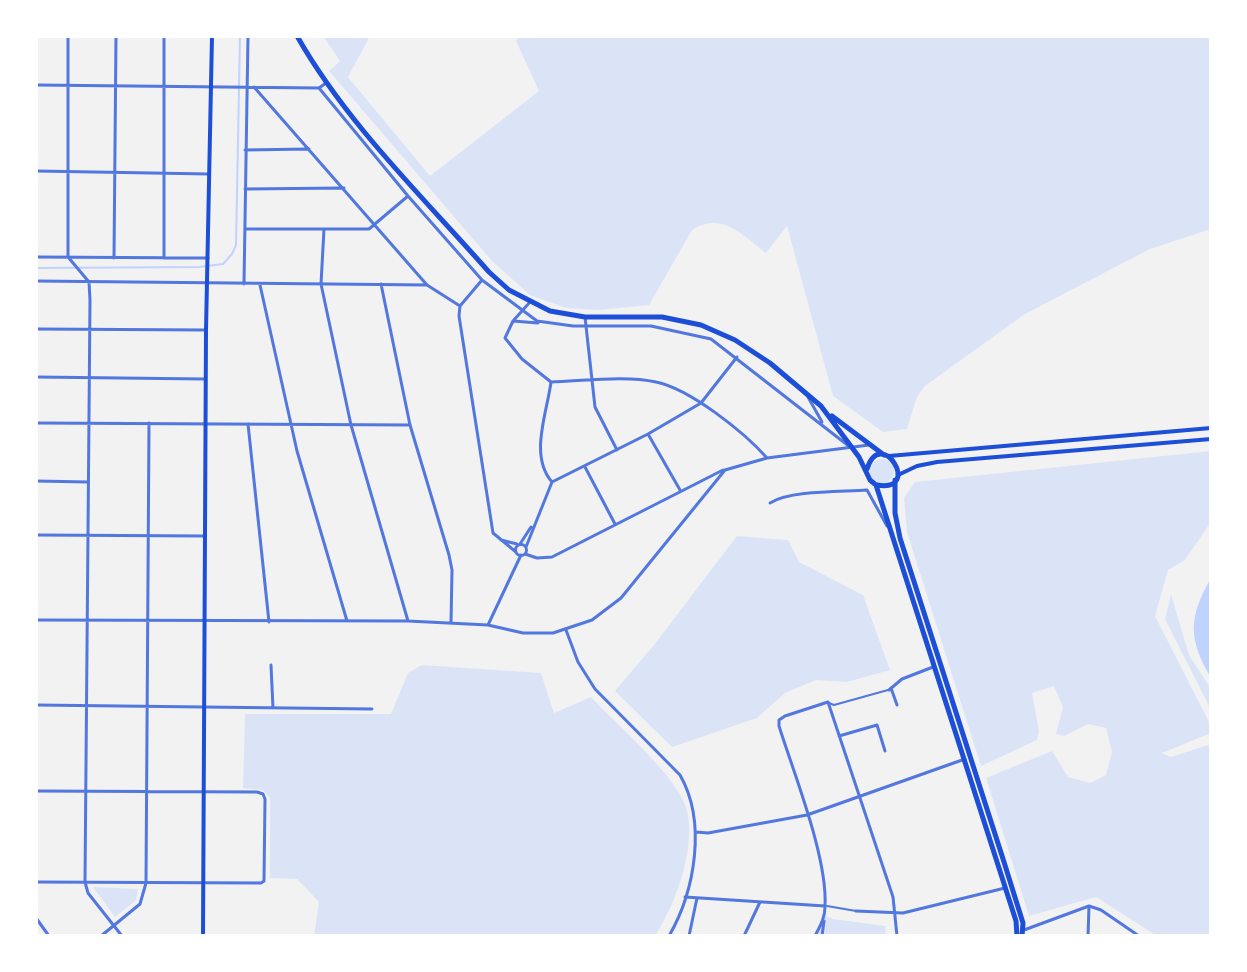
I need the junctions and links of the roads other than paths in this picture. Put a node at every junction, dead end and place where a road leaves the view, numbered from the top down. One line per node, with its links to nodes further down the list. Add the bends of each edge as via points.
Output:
1 (68, 36): 9 (street)
2 (116, 36): 10 (street)
3 (164, 36): 11 (street)
4 (212, 36): 12 (main road)
5 (248, 36): 13 (street)
6 (297, 36): 7 (main road)
7 (326, 83): 15 (street); 43 (main road, via 489,272)
8 (36, 85): 9 (street)
9 (68, 85): 10 (street); 19 (street)
10 (116, 86): 11 (street); 20 (street)
11 (164, 86): 12 (street); 21 (street)
12 (211, 87): 13 (street); 22 (main road)
13 (244, 87): 14 (street); 17 (street)
14 (254, 87): 15 (street); 16 (street)
15 (319, 88): 25 (street)
16 (309, 149): 17 (street); 23 (street)
17 (245, 150): 24 (street)
18 (36, 171): 19 (street)
19 (67, 171): 20 (street); 30 (street)
20 (115, 172): 21 (street); 31 (street)
21 (163, 173): 22 (street); 32 (street)
22 (209, 174): 33 (main road)
23 (344, 188): 24 (street); 26 (street)
24 (245, 189): 27 (street)
25 (408, 196): 26 (street); 34 (street)
26 (375, 225): 28 (street, via 364,230); 42 (street)
27 (245, 229): 28 (street); 38 (street)
28 (324, 229): 39 (street)
29 (36, 257): 30 (street)
30 (68, 257): 31 (street); 36 (street)
31 (114, 258): 32 (street)
32 (164, 258): 33 (street)
33 (209, 258): 37 (main road)
34 (482, 280): 44 (street); 45 (street)
35 (36, 281): 36 (street)
36 (89, 282): 37 (street); 51 (street)
37 (207, 283): 38 (street); 52 (main road)
38 (244, 284): 41 (street)
39 (321, 284): 40 (street); 41 (street); 68 (street)
40 (381, 284): 42 (street); 69 (street)
41 (260, 285): 67 (street)
42 (427, 285): 44 (street)
43 (530, 302): 45 (street); 46 (main road)
44 (460, 306): 101 (street, via 479,454)
45 (523, 311): 47 (street); 48 (street)
46 (585, 317): 49 (street); 59 (main road, via 651,315 720,331)
47 (513, 321): 48 (street); 58 (street, via 506,342)
48 (543, 323): 49 (street)
49 (587, 326): 53 (street, via 672,329 711,339); 57 (street)
50 (36, 329): 51 (street)
51 (90, 329): 52 (street); 55 (street)
52 (206, 330): 56 (main road)
53 (737, 357): 60 (street); 70 (street)
54 (36, 377): 55 (street)
55 (90, 377): 56 (street); 63 (street)
56 (206, 379): 65 (main road)
57 (592, 381): 58 (street); 60 (street, via 656,382); 78 (street, via 595,407)
58 (551, 382): 89 (street, via 540,449)
59 (804, 390): 61 (main road); 70 (street)
60 (701, 403): 72 (street); 82 (street)
61 (827, 413): 76 (main road); 77 (main road)
62 (36, 423): 63 (street)
63 (90, 423): 64 (street); 88 (street)
64 (149, 423): 65 (street); 99 (street)
65 (206, 424): 66 (street); 100 (main road)
66 (248, 424): 67 (street); 111 (street)
67 (291, 425): 68 (street); 107 (street)
68 (351, 425): 69 (street); 108 (street)
69 (410, 425): 112 (street, via 449,555)
70 (824, 426): 74 (street)
71 (1211, 428): 75 (main road)
72 (648, 434): 78 (street); 91 (street)
73 (1211, 439): 80 (main road)
74 (838, 440): 77 (street); 79 (street)
75 (1056, 442): 80 (main road); 81 (main road)
76 (873, 445): 77 (street); 81 (main road)
77 (853, 449): 79 (street); 85 (main road)
78 (617, 450): 83 (street)
79 (833, 452): 82 (street)
80 (1057, 452): 86 (main road, via 937,462)
81 (886, 456): 85 (main road, via 870,462); 86 (main road, via 898,466)
82 (767, 458): 84 (street)
83 (585, 467): 89 (street); 95 (street)
84 (725, 470): 91 (street); 114 (street, via 621,598 592,620)
85 (867, 472): 90 (main road)
86 (896, 478): 90 (main road, via 884,486); 116 (main road, via 900,538)
87 (36, 481): 88 (street)
88 (90, 482): 98 (street)
89 (552, 482): 94 (street)
90 (874, 484): 92 (street); 96 (main road)
91 (680, 490): 95 (street)
92 (867, 490): 93 (street); 96 (street)
93 (770, 503)
94 (534, 524): 102 (street); 103 (street)
95 (615, 524): 104 (street, via 552,557)
96 (892, 529): 116 (main road)
97 (36, 535): 98 (street)
98 (89, 536): 99 (street); 106 (street)
99 (146, 536): 100 (street); 109 (street)
100 (205, 536): 110 (main road)
101 (498, 539): 102 (street); 104 (street)
102 (520, 544): 103 (street); 104 (street)
103 (526, 547): 104 (street)
104 (520, 554): 113 (street)
105 (36, 620): 106 (street)
106 (88, 621): 109 (street); 121 (street)
107 (347, 621): 108 (street); 111 (street)
108 (408, 621): 112 (street)
109 (147, 622): 110 (street); 122 (street)
110 (205, 622): 111 (street); 123 (main road)
111 (269, 622)
112 (451, 623): 113 (street)
113 (488, 625): 114 (street, via 538,634)
114 (566, 630): 135 (street, via 595,689 680,775)
115 (271, 665): 124 (street)
116 (937, 666): 117 (street); 128 (main road)
117 (890, 689): 118 (street, via 834,705); 120 (street)
118 (828, 702): 126 (street); 134 (street, via 779,720)
119 (36, 705): 121 (street)
120 (897, 705)
121 (88, 706): 122 (street); 130 (street)
122 (146, 707): 123 (street); 131 (street)
123 (206, 707): 124 (street); 132 (main road)
124 (273, 708): 125 (street)
125 (372, 709)
126 (839, 736): 127 (street, via 877,725); 133 (street)
127 (885, 751)
128 (968, 758): 133 (street); 140 (main road); 152 (main road, via 1023,923)
129 (36, 791): 130 (street)
130 (87, 791): 131 (street); 137 (street)
131 (146, 791): 132 (street); 138 (street)
132 (204, 792): 139 (main road); 139 (street, via 257,792 265,799 264,881)
133 (860, 797): 134 (street); 147 (street)
134 (807, 815): 135 (street); 144 (street)
135 (696, 832): 141 (street)
136 (36, 882): 137 (street)
137 (85, 882): 138 (street); 150 (street)
138 (146, 883): 139 (street); 150 (street, via 140,904)
139 (204, 883): 156 (main road)
140 (1005, 888): 147 (street); 152 (main road)
141 (685, 897): 142 (street); 157 (street)
142 (697, 898): 143 (street); 158 (street)
143 (760, 902): 144 (street); 159 (street)
144 (826, 906): 146 (street); 149 (street)
145 (1089, 906): 151 (street); 164 (street); 165 (street)
146 (856, 911): 147 (street)
147 (896, 914): 162 (street)
148 (36, 918): 153 (street)
149 (824, 918): 160 (street); 161 (street)
150 (114, 926): 154 (street); 155 (street)
151 (1032, 929): 152 (street); 163 (street)
152 (1020, 934)
153 (49, 936)
154 (101, 936)
155 (122, 936)
156 (203, 936)
157 (669, 936)
158 (689, 936)
159 (744, 936)
160 (815, 936)
161 (822, 936)
162 (897, 936)
163 (1034, 936)
164 (1088, 936)
165 (1139, 936)

